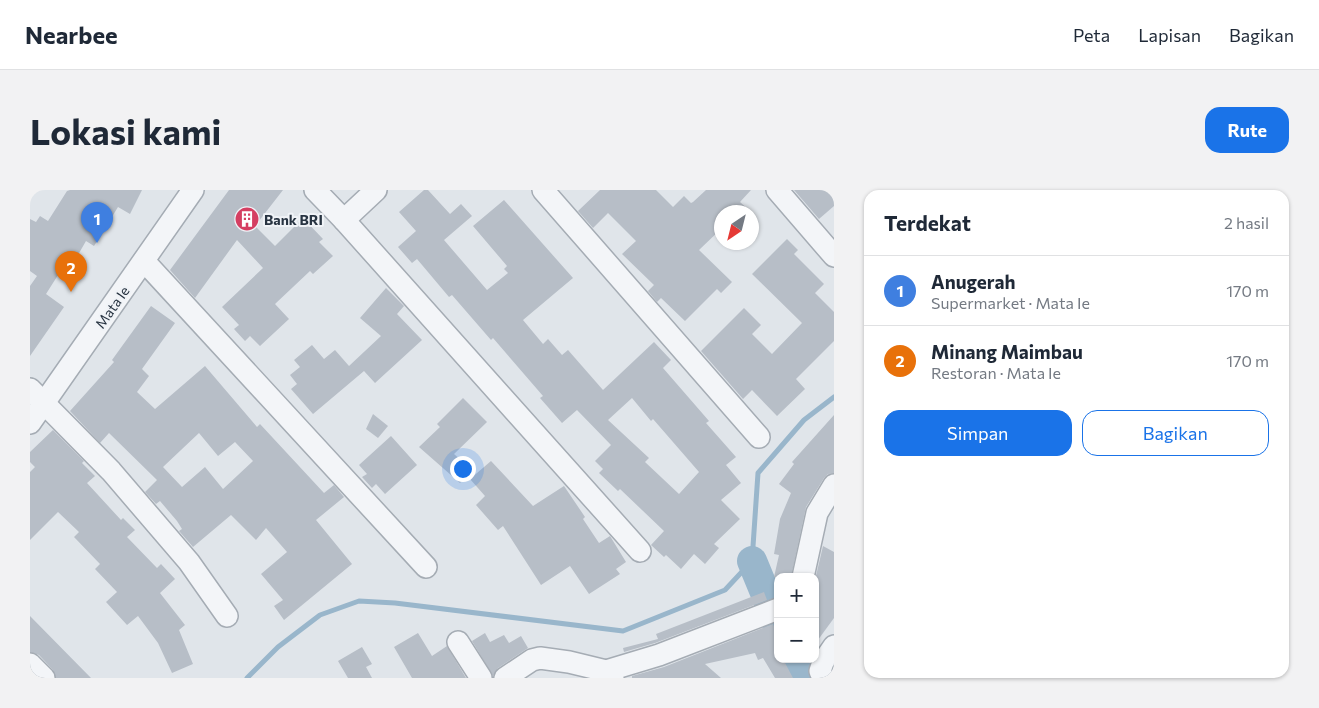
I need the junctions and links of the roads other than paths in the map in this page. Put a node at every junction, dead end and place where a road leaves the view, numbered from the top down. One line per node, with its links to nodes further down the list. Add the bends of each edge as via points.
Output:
1 (193, 190): 8 (street, Mata Ie)
2 (315, 190): 6 (street)
3 (376, 190): 6 (street)
4 (543, 190): 11 (street)
5 (777, 190): 7 (street)
6 (344, 220): 14 (street)
7 (834, 256)
8 (144, 261): 9 (street, Mata Ie); 15 (street)
9 (37, 396): 10 (street, Mata Ie); 18 (street, via 111,471 182,554)
10 (30, 423)
11 (759, 437)
12 (834, 484): 13 (street)
13 (826, 517): 16 (street)
14 (640, 551)
15 (426, 566)
16 (805, 573)
17 (773, 612): 22 (street)
18 (227, 616)
19 (458, 642): 24 (street)
20 (834, 646): 26 (street, via 823,662 820,671)
21 (30, 664): 23 (street)
22 (609, 674): 25 (street, via 569,662 540,658)
23 (44, 678)
24 (481, 678)
25 (505, 678)
26 (823, 678)

